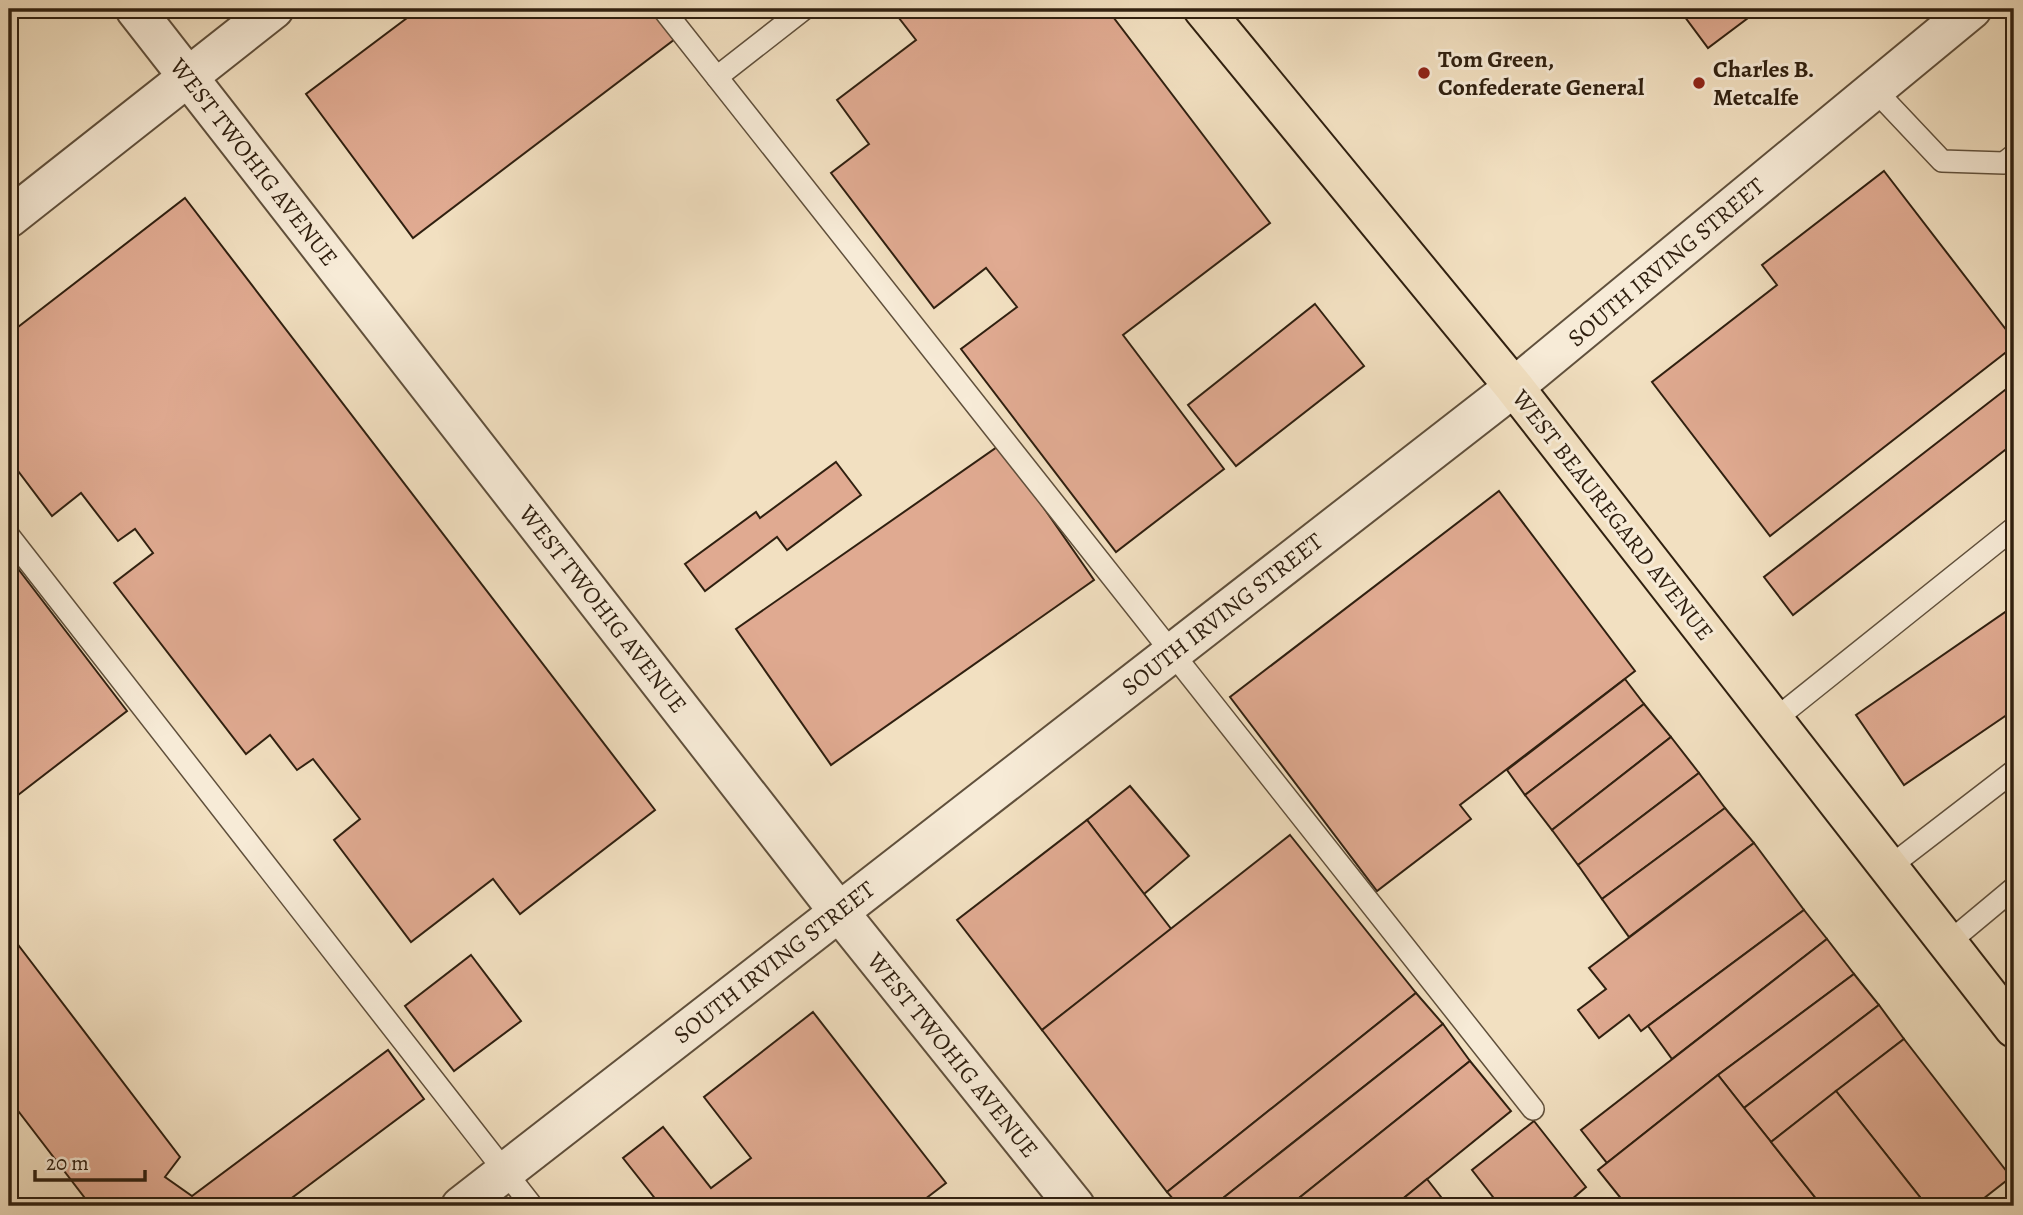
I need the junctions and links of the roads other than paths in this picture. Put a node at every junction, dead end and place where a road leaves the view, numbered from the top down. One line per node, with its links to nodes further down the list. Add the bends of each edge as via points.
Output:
1 (135, 9): 7 (street, WEST TWOHIG AVENUE)
2 (274, 9): 7 (street)
3 (663, 9): 8 (lane)
4 (804, 9): 8 (lane)
5 (1203, 9): 12 (main road, WEST BEAUREGARD AVENUE)
6 (1972, 9): 9 (street, SOUTH IRVING STREET)
7 (186, 76): 11 (street); 20 (street, WEST TWOHIG AVENUE)
8 (716, 77): 15 (lane)
9 (1874, 89): 10 (lane, via 1942,161 2004,163); 12 (street, SOUTH IRVING STREET)
10 (2014, 155)
11 (9, 218)
12 (1514, 387): 15 (street, SOUTH IRVING STREET); 16 (main road, WEST BEAUREGARD AVENUE)
13 (2014, 528): 16 (lane)
14 (9, 536): 24 (lane)
15 (1172, 653): 20 (street, SOUTH IRVING STREET); 23 (lane)
16 (1773, 721): 18 (main road, WEST BEAUREGARD AVENUE)
17 (2014, 771): 18 (lane)
18 (1888, 868): 21 (main road, WEST BEAUREGARD AVENUE)
19 (2014, 888): 21 (lane)
20 (839, 912): 24 (street, SOUTH IRVING STREET); 27 (street, WEST TWOHIG AVENUE)
21 (1948, 943): 22 (main road, WEST BEAUREGARD AVENUE)
22 (2014, 1028)
23 (1533, 1109)
24 (504, 1172): 25 (street, SOUTH IRVING STREET); 26 (lane)
25 (461, 1206)
26 (532, 1206)
27 (1075, 1206)

